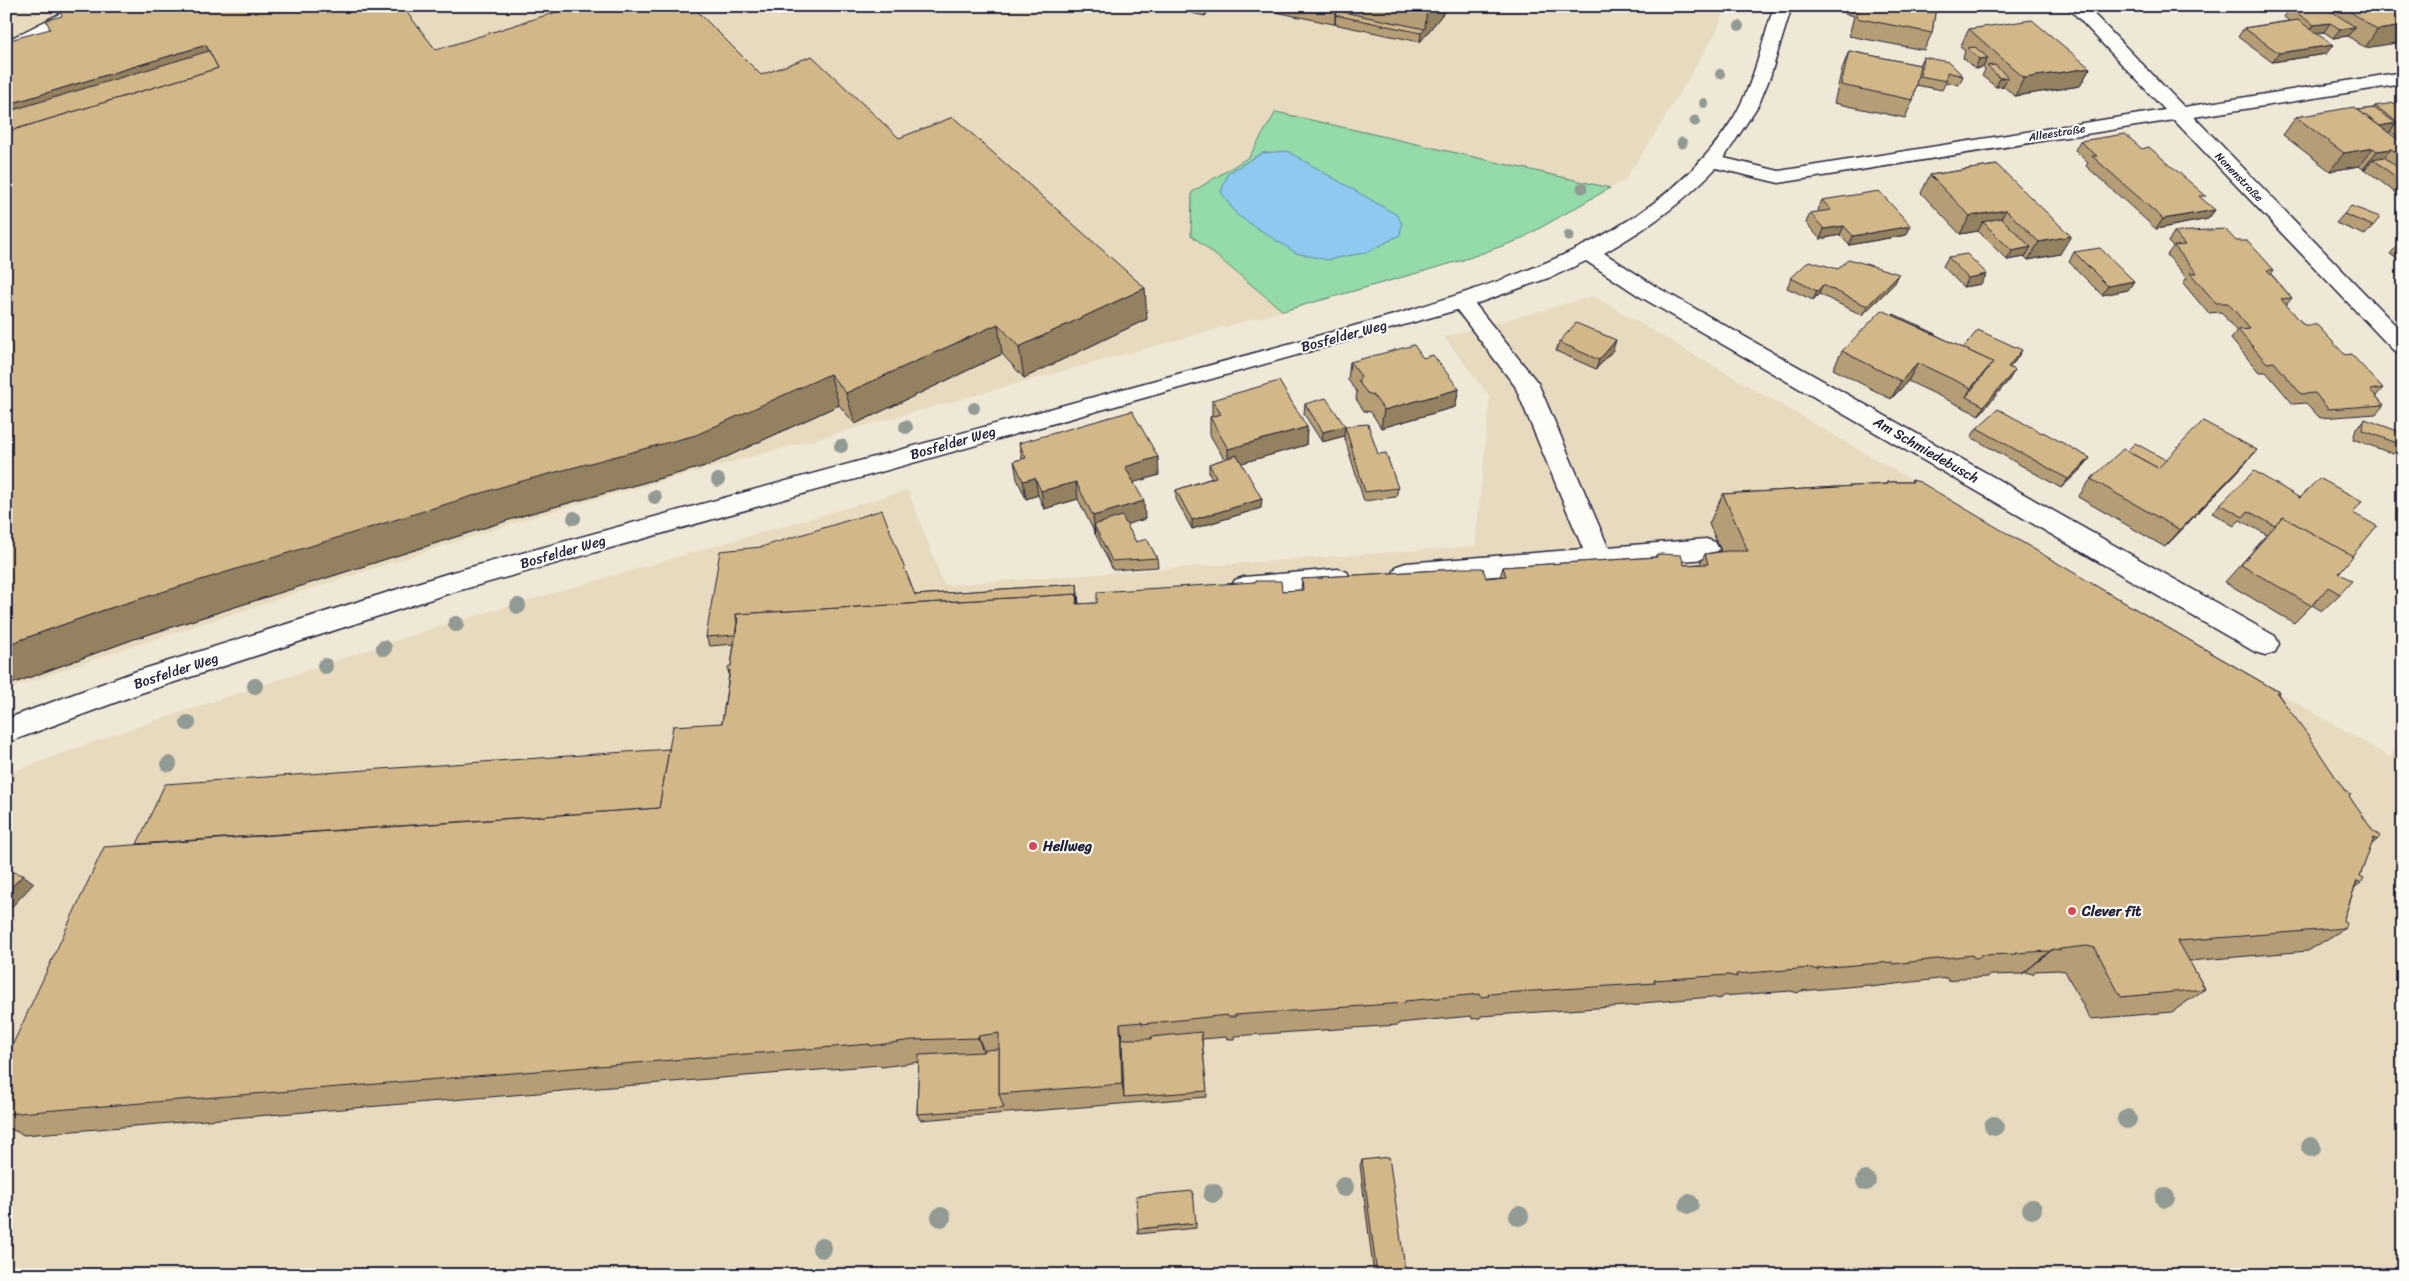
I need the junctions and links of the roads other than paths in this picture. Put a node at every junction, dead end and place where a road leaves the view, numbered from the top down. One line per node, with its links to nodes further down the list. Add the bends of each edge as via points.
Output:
1 (89, 6): 4 (street)
2 (1783, 6): 7 (street, Bosfelder Weg, via 1759,82 1743,117)
3 (2076, 6): 6 (street, Nonenstraße)
4 (6, 48)
5 (2403, 78): 6 (street, Alleestraße)
6 (2177, 114): 7 (street, Alleestraße, via 1778,177); 10 (street, Nonenstraße)
7 (1713, 161): 8 (street, Bosfelder Weg, via 1648,217)
8 (1589, 252): 9 (street, Bosfelder Weg, via 1528,279); 14 (street, Am Schmiedebusch, via 1647,291)
9 (1461, 301): 12 (street, via 1526,383); 15 (street, Bosfelder Weg, via 449,583 134,684)
10 (2403, 347)
11 (1706, 549): 12 (street)
12 (1599, 557): 13 (street)
13 (1218, 589)
14 (2265, 644)
15 (6, 731)

